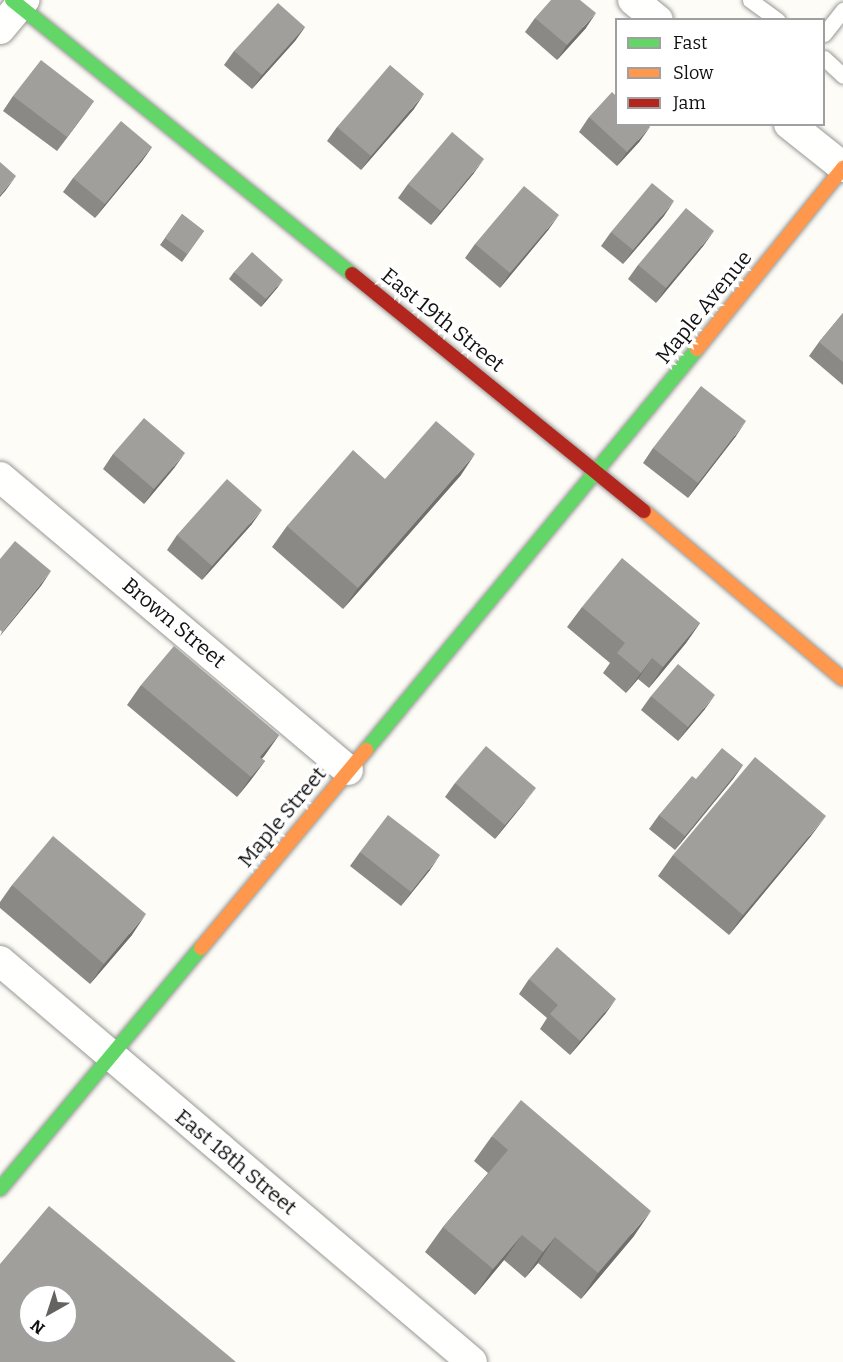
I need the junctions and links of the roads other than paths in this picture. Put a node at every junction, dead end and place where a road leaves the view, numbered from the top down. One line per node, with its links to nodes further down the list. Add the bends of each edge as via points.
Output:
1 (633, 0): 5 (street)
2 (750, 0): 6 (lane)
3 (18, 2): 7 (street); 13 (main road, East 19th Street)
4 (843, 10): 8 (lane)
5 (656, 18)
6 (775, 18)
7 (0, 28)
8 (825, 33)
9 (825, 59): 10 (lane)
10 (843, 76)
11 (792, 126): 12 (street)
12 (843, 167): 13 (main road, Maple Avenue)
13 (598, 472): 15 (main road, East 19th Street); 16 (main road, Maple Street)
14 (0, 477): 16 (street, Brown Street)
15 (843, 679)
16 (348, 770): 18 (main road, Maple Street)
17 (0, 961): 18 (street, East 18th Street)
18 (111, 1056): 19 (main road, Maple Street); 20 (street, East 18th Street)
19 (0, 1190)
20 (472, 1362)

